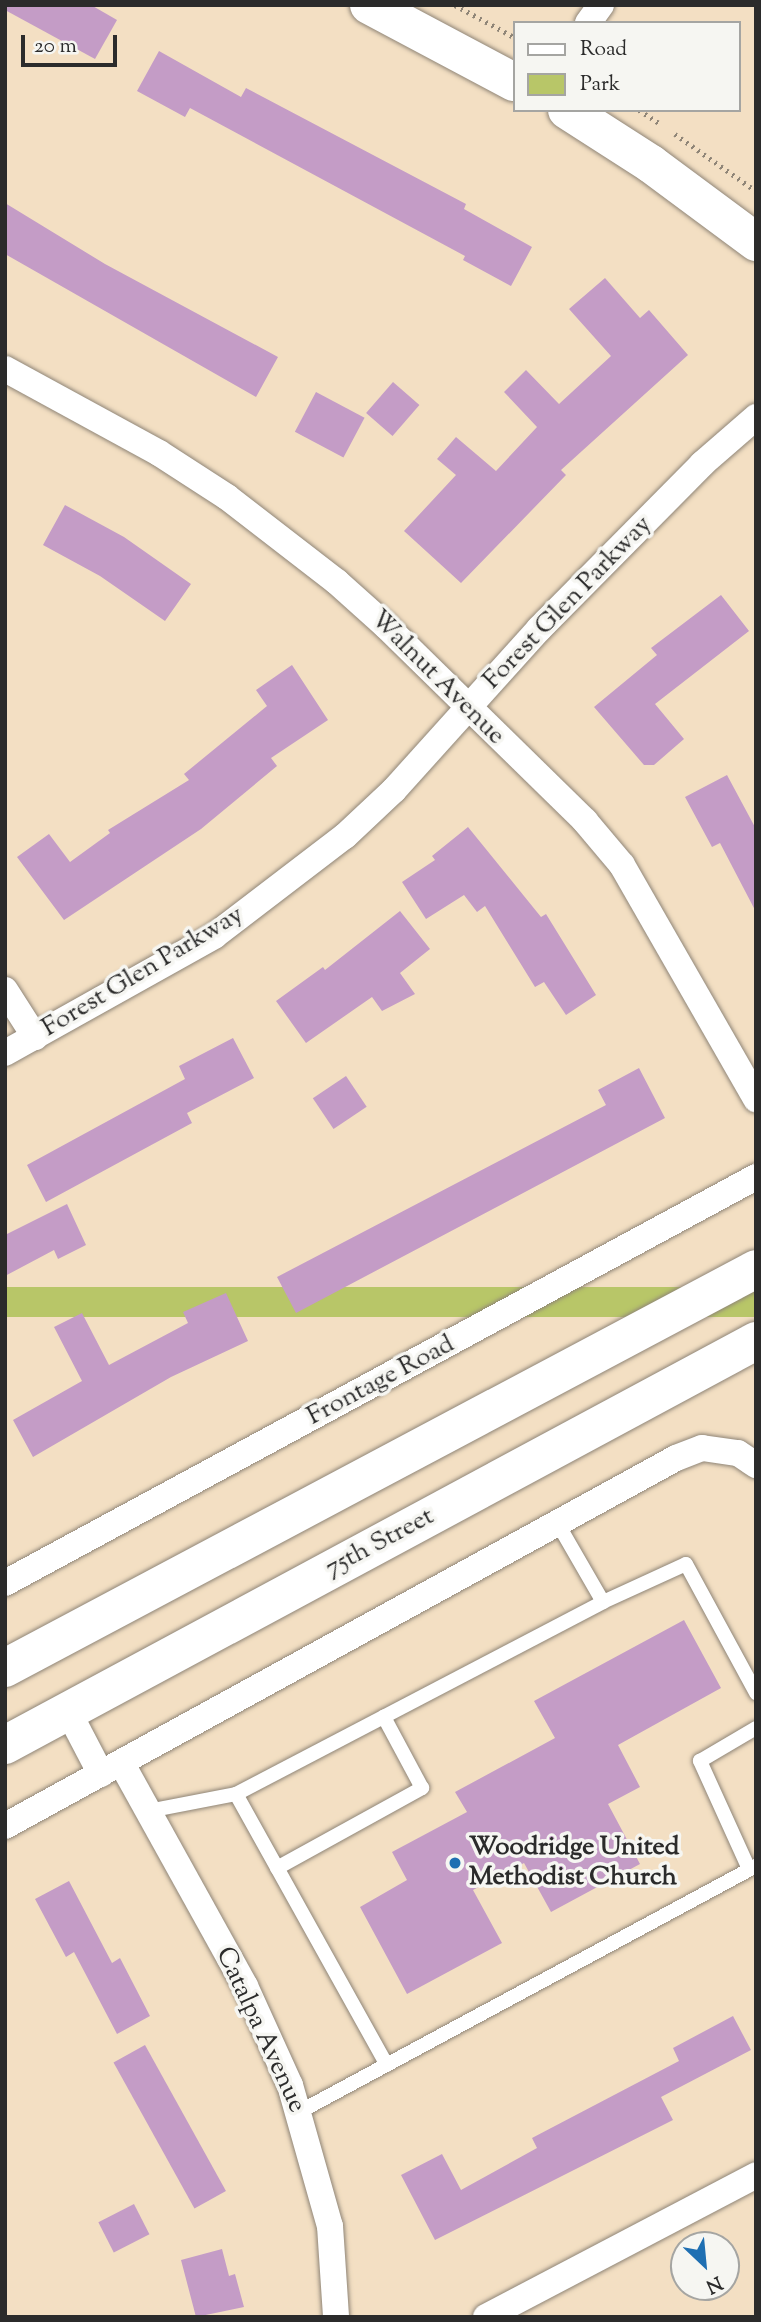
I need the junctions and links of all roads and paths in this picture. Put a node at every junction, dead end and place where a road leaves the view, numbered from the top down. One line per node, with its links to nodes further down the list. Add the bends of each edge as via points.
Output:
1 (369, 5): 6 (main road)
2 (455, 5): 5 (path)
3 (601, 5): 4 (street)
4 (589, 21)
5 (512, 36)
6 (512, 81)
7 (569, 112): 10 (main road, via 651,164)
8 (642, 112): 9 (path)
9 (756, 191)
10 (756, 242)
11 (5, 369): 13 (street, Walnut Avenue, via 159,453 279,535 386,626)
12 (756, 416): 13 (street, Forest Glen Parkway, via 702,464)
13 (467, 709): 15 (street, Forest Glen Parkway, via 394,789 289,880 214,936); 17 (street, Walnut Avenue, via 585,821 622,865)
14 (5, 990): 15 (street)
15 (35, 1037): 16 (street, Forest Glen Parkway)
16 (5, 1052)
17 (756, 1099)
18 (756, 1177): 23 (street, Frontage Road)
19 (756, 1269): 25 (main road)
20 (756, 1341): 27 (main road, 75th Street)
21 (756, 1465): 22 (street, via 737,1453 702,1448)
22 (558, 1524): 24 (lane); 31 (street)
23 (5, 1583)
24 (603, 1602): 26 (lane, via 686,1564); 28 (lane)
25 (5, 1668)
26 (756, 1693)
27 (68, 1711): 30 (main road, 75th Street); 31 (street, Catalpa Avenue)
28 (384, 1717): 32 (lane); 36 (lane, via 422,1788)
29 (756, 1728): 35 (lane, via 701,1760)
30 (5, 1745)
31 (112, 1769): 33 (street, Catalpa Avenue); 34 (street)
32 (236, 1794): 33 (lane); 36 (lane)
33 (148, 1811): 38 (street, Catalpa Avenue, via 245,1986)
34 (5, 1826)
35 (752, 1867): 37 (lane)
36 (277, 1868): 37 (lane)
37 (387, 2065): 38 (lane)
38 (299, 2112): 40 (street, Catalpa Avenue, via 330,2226)
39 (756, 2175): 41 (street)
40 (336, 2317)
41 (486, 2317)

